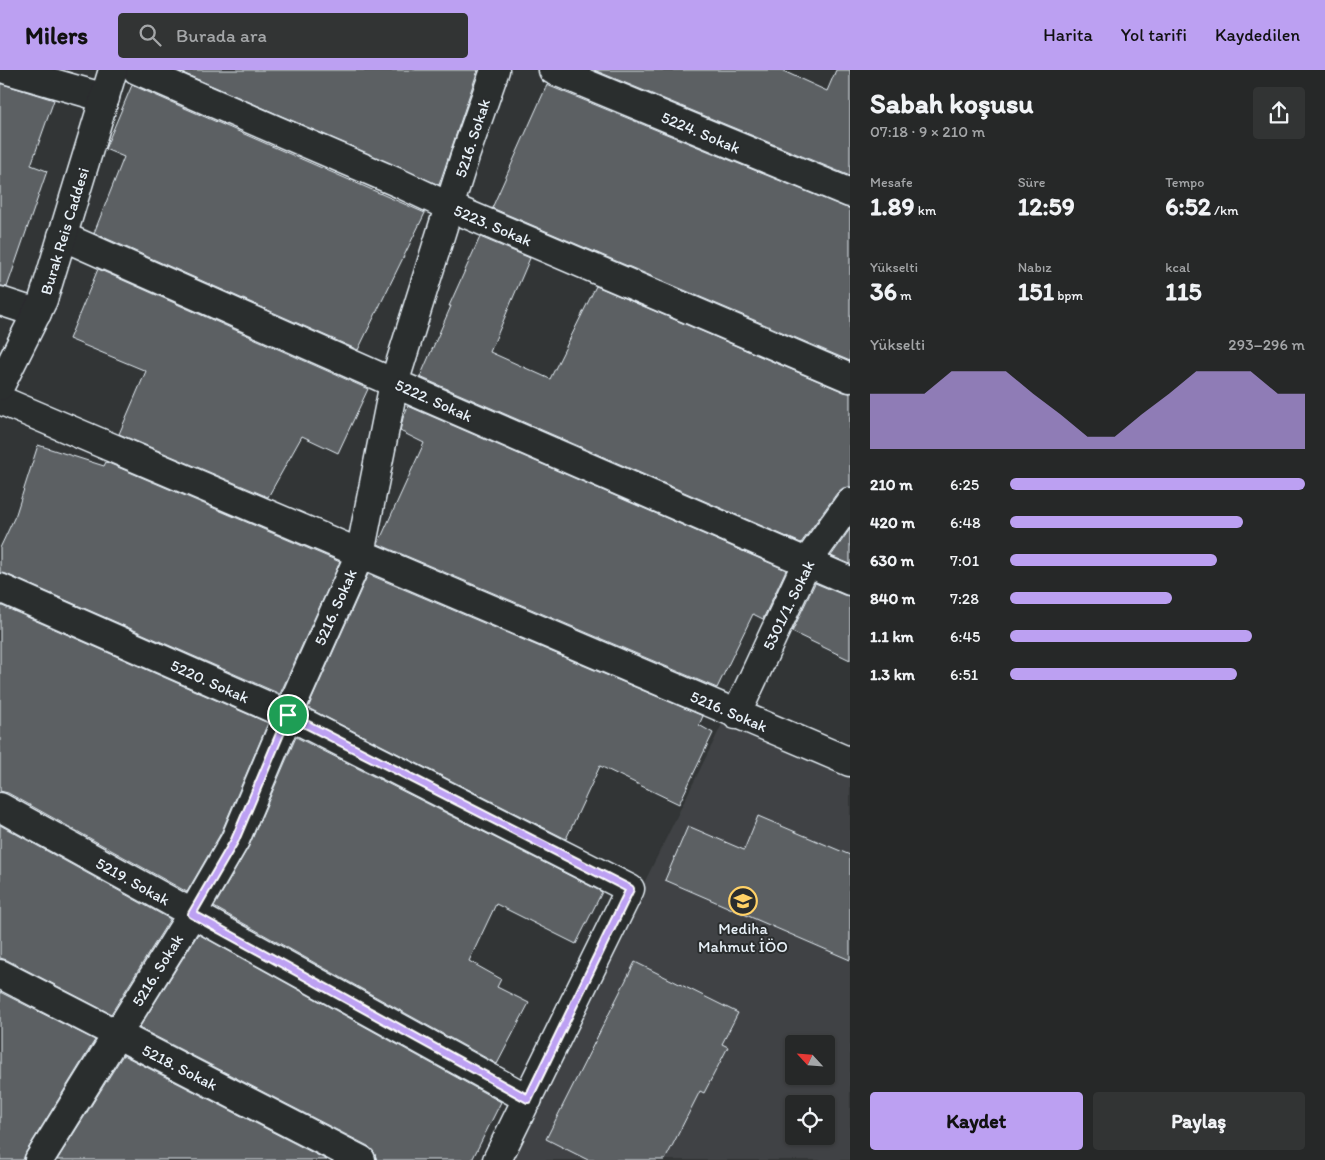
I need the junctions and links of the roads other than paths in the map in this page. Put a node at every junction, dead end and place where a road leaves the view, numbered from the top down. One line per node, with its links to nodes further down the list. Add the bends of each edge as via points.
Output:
1 (8, 70): 6 (street)
2 (113, 70): 6 (street, Burak Reis Caddesi)
3 (137, 70): 8 (street, 5223. Sokak)
4 (495, 70): 8 (street, 5216. Sokak)
5 (553, 70): 7 (street, 5224. Sokak)
6 (105, 98): 9 (street, Burak Reis Caddesi)
7 (850, 193)
8 (450, 207): 12 (street, 5223. Sokak); 13 (street, 5216. Sokak)
9 (62, 236): 11 (street, Burak Reis Caddesi); 13 (street, 5222. Sokak)
10 (0, 301): 11 (street)
11 (36, 313): 14 (street, Burak Reis Caddesi)
12 (850, 378)
13 (394, 383): 17 (street, 5216. Sokak); 18 (street, 5222. Sokak)
14 (0, 386)
15 (0, 400): 17 (street, 5216. Sokak)
16 (850, 502): 18 (street, 5301/1. Sokak)
17 (360, 554): 21 (street, 5216. Sokak); 22 (street, 5216. Sokak)
18 (807, 562): 19 (street); 22 (street, 5301/1. Sokak)
19 (850, 581)
20 (0, 588): 21 (street, 5220. Sokak)
21 (288, 715): 25 (street, 5216. Sokak, via 235,840); 28 (street, 5220. Sokak, via 630,889)
22 (736, 715): 23 (street, 5216. Sokak)
23 (850, 762)
24 (0, 808): 25 (street, 5219. Sokak)
25 (192, 914): 27 (street, 5216. Sokak); 28 (street, 5219. Sokak)
26 (0, 974): 27 (street, 5218. Sokak)
27 (116, 1034): 29 (street, 5216. Sokak); 30 (street, 5218. Sokak)
28 (528, 1099): 31 (street)
29 (39, 1160)
30 (360, 1160)
31 (497, 1160)

